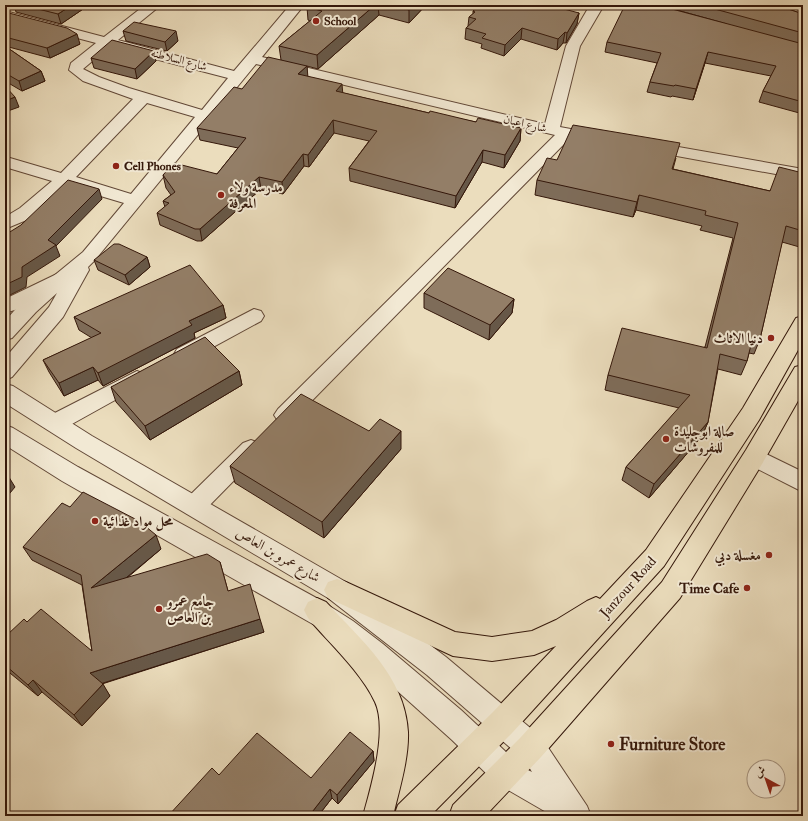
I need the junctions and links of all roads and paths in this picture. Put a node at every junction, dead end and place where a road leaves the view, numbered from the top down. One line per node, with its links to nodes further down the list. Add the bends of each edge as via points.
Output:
1 (154, 5): 5 (street)
2 (297, 5): 6 (street)
3 (597, 5): 10 (street, via 573,46)
4 (5, 15): 5 (street, شارع السلاطنه)
5 (108, 41): 7 (street, شارع السلاطنه); 8 (street, via 76,66 76,70 92,79)
6 (251, 59): 7 (street); 10 (street, شارع اعبان)
7 (237, 76): 9 (street)
8 (143, 98): 9 (street); 15 (street)
9 (204, 115): 16 (street)
10 (559, 131): 11 (street, شارع اعبان); 31 (street)
11 (612, 141)
12 (635, 145): 14 (street)
13 (10, 163): 15 (street)
14 (803, 174)
15 (65, 181): 16 (street); 17 (street, via 27,212 12,222)
16 (134, 200): 18 (street)
17 (5, 223)
18 (89, 256): 19 (street); 24 (street, via 56,312)
19 (63, 278): 20 (street); 23 (street, via 29,307)
20 (5, 306)
21 (254, 316): 27 (street)
22 (803, 323): 32 (main road, Janzour Road, via 747,420 655,558)
23 (5, 333)
24 (5, 372)
25 (803, 373): 29 (main road)
26 (5, 392): 27 (street, شارع عمرو بن العاص)
27 (55, 423): 31 (street, شارع عمرو بن العاص)
28 (5, 434): 34 (street, via 294,600)
29 (754, 457): 30 (street); 37 (main road, via 671,590)
30 (803, 483)
31 (194, 506): 33 (street, شارع عمرو بن العاص)
32 (627, 588): 33 (main road, via 566,629 534,643 492,649 453,644); 35 (main road, Janzour Road)
33 (337, 590): 35 (street, شارع عمرو بن العاص)
34 (317, 610): 36 (street, via 364,643); 40 (main road, via 373,673 389,700 394,733 389,774)
35 (503, 722): 36 (main road, Janzour Road); 37 (street, شارع عمرو بن العاص)
36 (480, 746): 38 (street); 41 (main road, Janzour Road)
37 (531, 746): 38 (main road); 39 (street)
38 (506, 773): 39 (street); 42 (main road)
39 (575, 814)
40 (378, 816)
41 (409, 816)
42 (464, 816)

